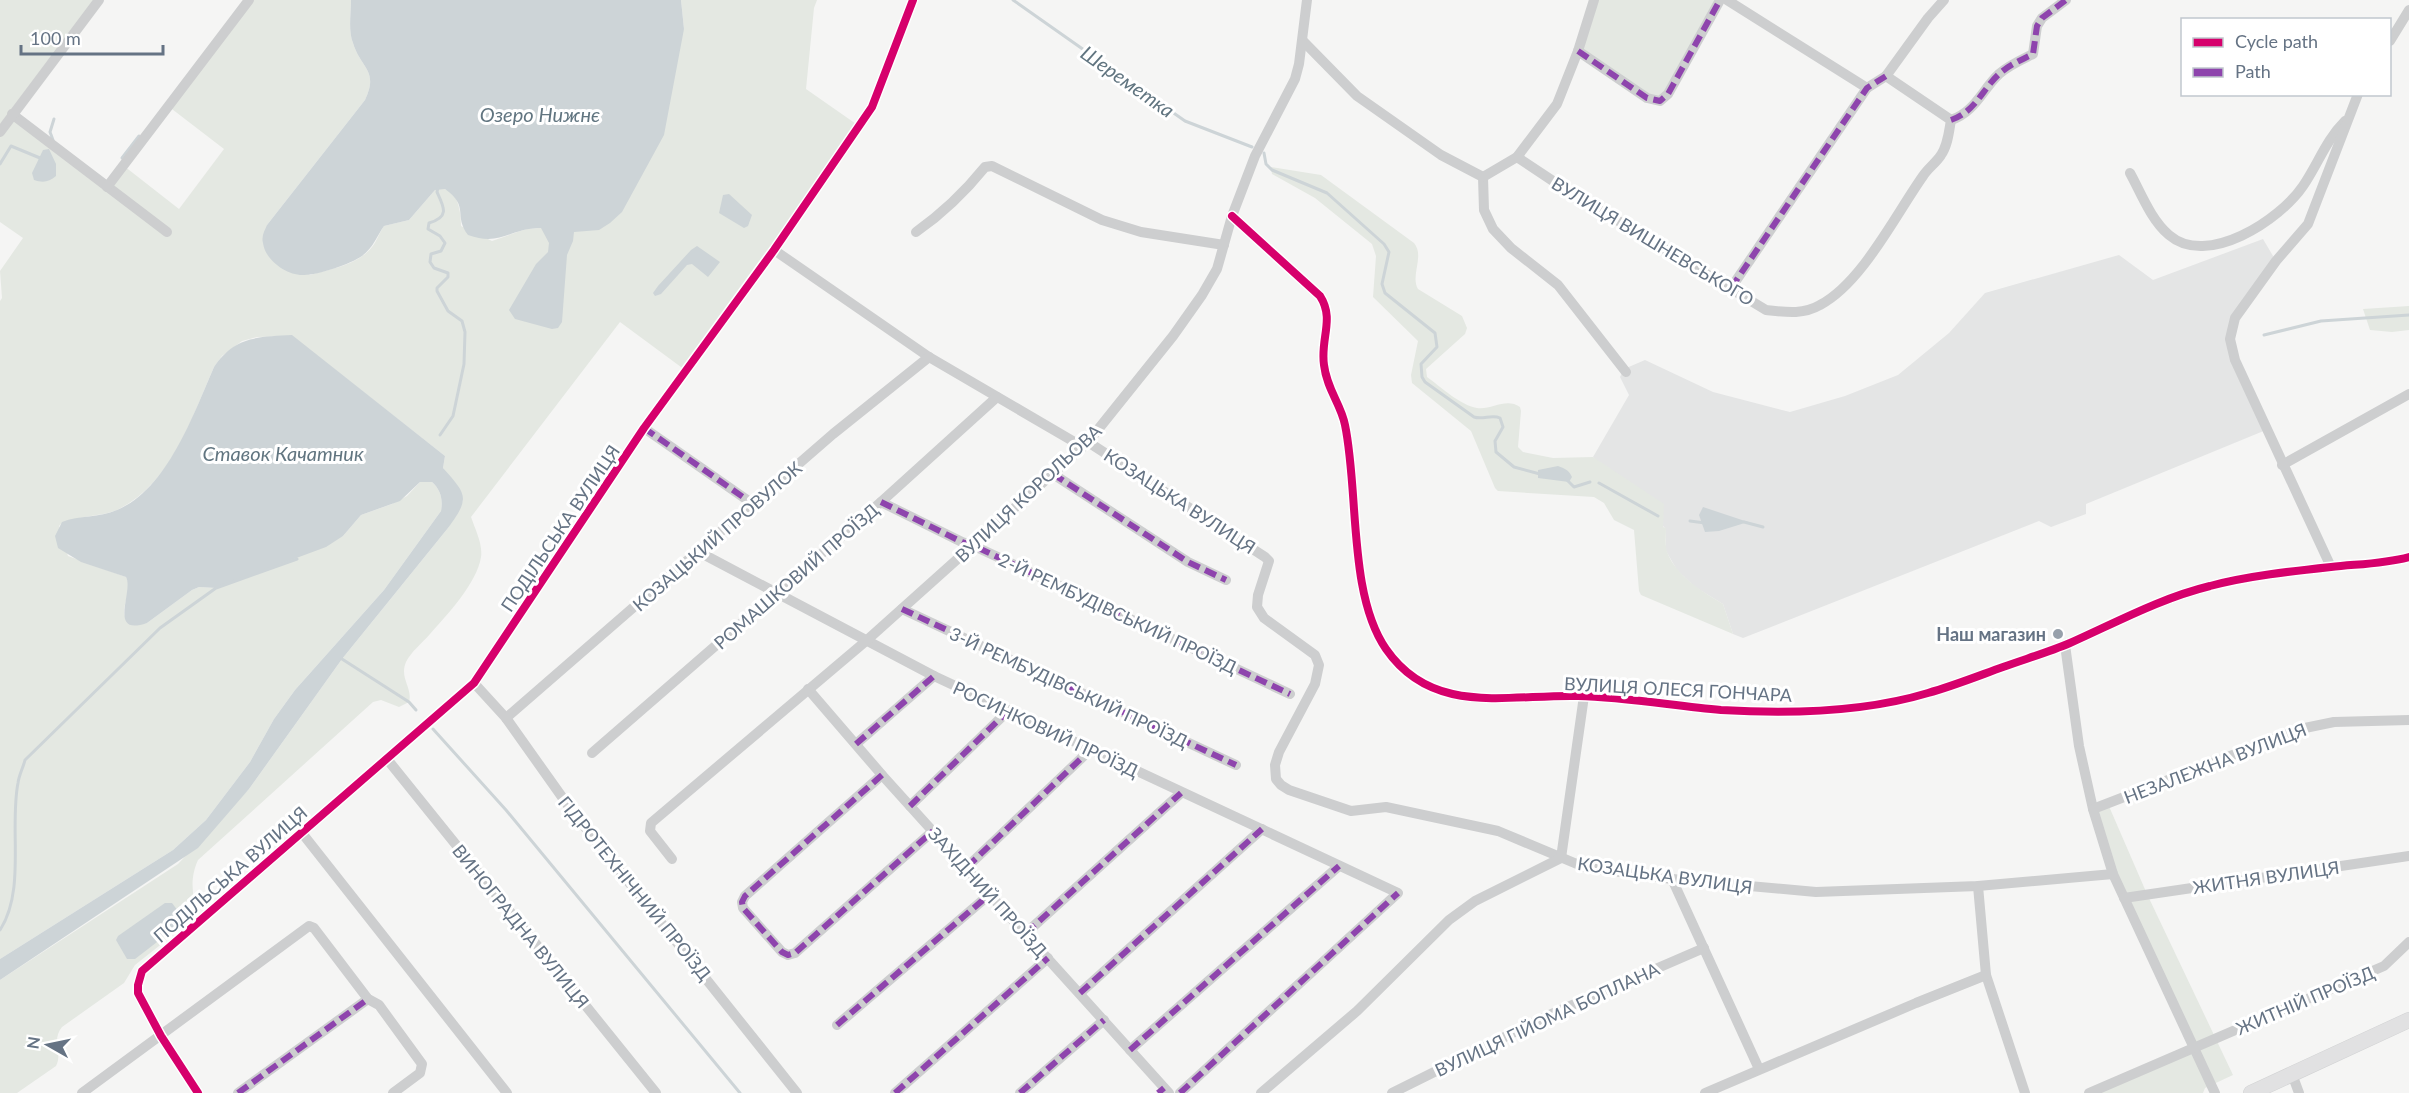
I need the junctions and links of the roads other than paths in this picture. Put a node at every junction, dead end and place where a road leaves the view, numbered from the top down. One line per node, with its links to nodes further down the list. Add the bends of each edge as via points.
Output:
1 (99, 0): 17 (street)
2 (249, 0): 24 (street)
3 (913, 0): 29 (street, ПОДІЛЬСЬКА ВУЛИЦЯ, via 872,106)
4 (1307, 0): 12 (street, ВУЛИЦЯ КОРОЛЬОВА)
5 (1594, 0): 13 (street)
6 (1720, 0): 13 (street, via 1668,94 1660,101 1647,98)
7 (1727, 0): 15 (street)
8 (1944, 0): 14 (street)
9 (2067, 0): 19 (street, via 2042,18 2033,54 1999,74 1967,112)
10 (2409, 10): 11 (street)
11 (2391, 39)
12 (1303, 40): 23 (street, via 1357,96 1441,155); 25 (street, ВУЛИЦЯ КОРОЛЬОВА, via 1295,79 1255,156)
13 (1578, 51): 21 (street, via 1557,104)
14 (1886, 76): 15 (street); 19 (street)
15 (1867, 88): 30 (street)
16 (2357, 96): 18 (street)
17 (12, 114): 20 (street); 24 (street)
18 (2348, 118): 22 (street, via 2333,133 2302,188 2279,212 2238,237 2215,245 2187,244 2169,235); 37 (street, via 2308,224 2235,318 2230,339 2235,360)
19 (1951, 120): 30 (street, ВУЛИЦЯ ВИШНЕВСЬКОГО, via 1942,155 1845,286 1831,298 1804,312 1787,313 1766,310)
20 (0, 132)
21 (1516, 157): 23 (street); 30 (street, ВУЛИЦЯ ВИШНЕВСЬКОГО)
22 (2130, 173)
23 (1483, 177): 32 (street, via 1484,210 1492,229 1558,285)
24 (107, 187): 26 (street)
25 (1232, 216): 28 (street, ВУЛИЦЯ КОРОЛЬОВА); 54 (street, ВУЛИЦЯ ОЛЕСЯ ГОНЧАРА, via 1327,306 1322,353 1326,383 1344,420 1353,472 1365,602 1375,631 1392,657 1415,678 1453,696)
26 (167, 232)
27 (916, 232): 28 (street, via 944,213 985,167 992,166 1102,220 1141,232)
28 (1224, 245): 36 (street, ВУЛИЦЯ КОРОЛЬОВА, via 1197,303)
29 (774, 250): 31 (street, КОЗАЦЬКА ВУЛИЦЯ); 35 (street, ПОДІЛЬСЬКА ВУЛИЦЯ)
30 (1731, 288)
31 (929, 357): 34 (street, КОЗАЦЬКА ВУЛИЦЯ); 40 (street, КОЗАЦЬКИЙ ПРОВУЛОК)
32 (1626, 372)
33 (2409, 394): 37 (street)
34 (997, 397): 36 (street, КОЗАЦЬКА ВУЛИЦЯ); 39 (street, РОМАШКОВИЙ ПРОЇЗД)
35 (645, 428): 40 (street); 51 (street, ПОДІЛЬСЬКА ВУЛИЦЯ)
36 (1086, 445): 38 (street, ВУЛИЦЯ КОРОЛЬОВА); 71 (street, КОЗАЦЬКА ВУЛИЦЯ, via 1269,561 1257,607 1264,618 1315,655 1319,666 1315,684 1277,759 1275,775 1281,785 1351,812 1386,807 1498,831)
37 (2282, 465): 44 (street)
38 (1053, 474): 41 (street, ВУЛИЦЯ КОРОЛЬОВА); 45 (street, via 1188,562)
39 (881, 502): 41 (street, 2-Й РЕМБУДІВСЬКИЙ ПРОЇЗД); 46 (street, РОМАШКОВИЙ ПРОЇЗД)
40 (753, 504): 42 (street, КОЗАЦЬКИЙ ПРОВУЛОК)
41 (972, 545): 47 (street, ВУЛИЦЯ КОРОЛЬОВА); 53 (street, 2-Й РЕМБУДІВСЬКИЙ ПРОЇЗД)
42 (699, 552): 46 (street, РОСИНКОВИЙ ПРОЇЗД); 56 (street, КОЗАЦЬКИЙ ПРОВУЛОК)
43 (2409, 557): 44 (street, ВУЛИЦЯ ОЛЕСЯ ГОНЧАРА)
44 (2331, 567): 49 (street, ВУЛИЦЯ ОЛЕСЯ ГОНЧАРА, via 2213,585 2168,598)
45 (1226, 580)
46 (777, 593): 48 (street, РОСИНКОВИЙ ПРОЇЗД); 60 (street, РОМАШКОВИЙ ПРОЇЗД)
47 (902, 609): 48 (street, ВУЛИЦЯ КОРОЛЬОВА); 62 (street, 3-Й РЕМБУДІВСЬКИЙ ПРОЇЗД)
48 (866, 641): 50 (street, РОСИНКОВИЙ ПРОЇЗД); 52 (street, ВУЛИЦЯ КОРОЛЬОВА)
49 (2065, 645): 54 (street, ВУЛИЦЯ ОЛЕСЯ ГОНЧАРА, via 1926,694 1874,705 1749,711); 66 (street, via 2079,746)
50 (934, 676): 55 (street, РОСИНКОВИЙ ПРОЇЗД); 58 (street)
51 (474, 682): 56 (street, ГІДРОТЕХНІЧНИЙ ПРОЇЗД); 61 (street, ПОДІЛЬСЬКА ВУЛИЦЯ)
52 (808, 689): 58 (street, ЗАХІДНИЙ ПРОЇЗД); 72 (street, ВУЛИЦЯ КОРОЛЬОВА, via 651,822 650,831)
53 (1290, 694)
54 (1584, 696): 71 (street)
55 (1009, 710): 59 (street, РОСИНКОВИЙ ПРОЇЗД); 65 (street)
56 (506, 718): 103 (street, ГІДРОТЕХНІЧНИЙ ПРОЇЗД, via 572,811)
57 (2409, 720): 66 (street, НЕЗАЛЕЖНА ВУЛИЦЯ, via 2334,722 2300,729)
58 (856, 744): 63 (street, ЗАХІДНИЙ ПРОЇЗД)
59 (1090, 750): 64 (street, РОСИНКОВИЙ ПРОЇЗД); 74 (street)
60 (592, 753)
61 (387, 759): 69 (street, ПОДІЛЬСЬКА ВУЛИЦЯ); 102 (street, ВИНОГРАДНА ВУЛИЦЯ)
62 (1236, 765)
63 (882, 775): 65 (street, ЗАХІДНИЙ ПРОЇЗД); 68 (street, via 745,896 743,908 782,952 795,953)
64 (1181, 793): 67 (street, РОСИНКОВИЙ ПРОЇЗД); 80 (street)
65 (910, 806): 68 (street, ЗАХІДНИЙ ПРОЇЗД)
66 (2093, 809): 75 (street)
67 (1262, 829): 73 (street, РОСИНКОВИЙ ПРОЇЗД); 85 (street)
68 (933, 831): 74 (street, ЗАХІДНИЙ ПРОЇЗД)
69 (302, 833): 90 (street, ПОДІЛЬСЬКА ВУЛИЦЯ, via 147,965 139,978 138,993); 101 (street)
70 (2409, 856): 79 (street, ЖИТНЯ ВУЛИЦЯ)
71 (1561, 858): 76 (street, КОЗАЦЬКА ВУЛИЦЯ, via 1590,868); 106 (street, via 1475,901 1449,920 1357,1011)
72 (672, 859)
73 (1339, 866): 92 (street); 105 (street, РОСИНКОВИЙ ПРОЇЗД, via 1398,893)
74 (967, 867): 78 (street, ЗАХІДНИЙ ПРОЇЗД)
75 (2114, 874): 77 (street, КОЗАЦЬКА ВУЛИЦЯ); 79 (street)
76 (1672, 879): 77 (street, КОЗАЦЬКА ВУЛИЦЯ, via 1816,892); 82 (street)
77 (1978, 886): 84 (street)
78 (990, 894): 80 (street, ЗАХІДНИЙ ПРОЇЗД); 89 (street)
79 (2124, 898): 91 (street)
80 (1026, 933): 83 (street, ЗАХІДНИЙ ПРОЇЗД)
81 (2409, 942): 91 (street, ЖИТНІЙ ПРОЇЗД, via 2384,966)
82 (1704, 948): 93 (street); 107 (street, ВУЛИЦЯ ГІЙОМА БОПЛАНА, via 1549,1015)
83 (1048, 958): 85 (street, ЗАХІДНИЙ ПРОЇЗД); 95 (street)
84 (1986, 975): 93 (street); 109 (street)
85 (1080, 993): 87 (street, ЗАХІДНИЙ ПРОЇЗД)
86 (368, 999): 90 (street, via 309,926); 99 (street); 100 (street, via 379,1005 422,1064 420,1073)
87 (1104, 1020): 92 (street, ЗАХІДНИЙ ПРОЇЗД); 104 (street)
88 (2409, 1020): 94 (main road)
89 (837, 1025)
90 (161, 1036): 97 (street); 98 (street)
91 (2193, 1048): 110 (street, ЖИТНІЙ ПРОЇЗД); 111 (street)
92 (1130, 1050): 96 (street, ЗАХІДНИЙ ПРОЇЗД)
93 (1759, 1069): 108 (street)
94 (2292, 1074): 112 (main road); 113 (street)
95 (902, 1091)
96 (1164, 1091)
97 (82, 1093)
98 (198, 1093)
99 (238, 1093)
100 (393, 1093)
101 (507, 1093)
102 (656, 1093)
103 (797, 1093)
104 (1020, 1093)
105 (1180, 1093)
106 (1261, 1093)
107 (1392, 1093)
108 (1705, 1093)
109 (2025, 1093)
110 (2089, 1093)
111 (2215, 1093)
112 (2252, 1093)
113 (2299, 1093)

